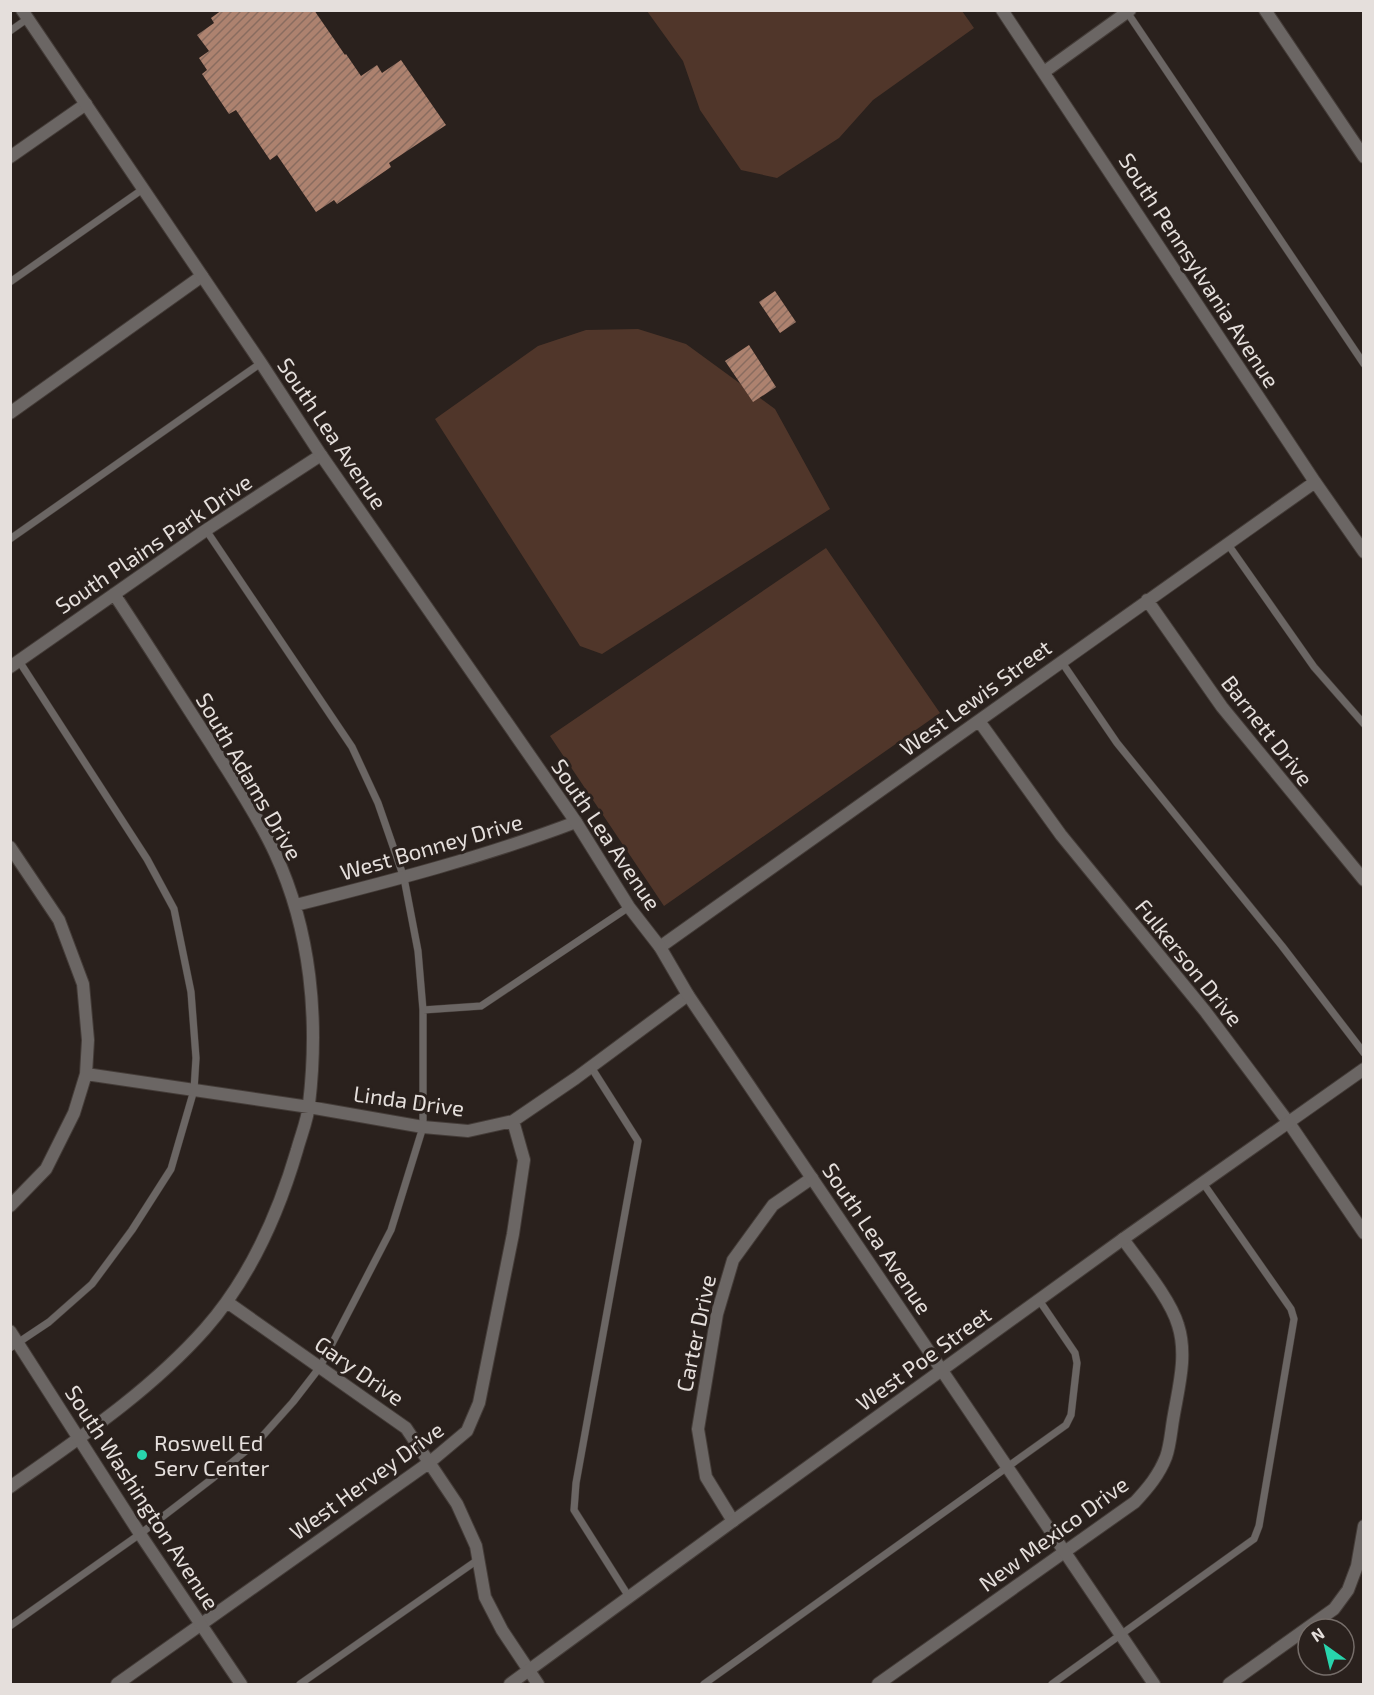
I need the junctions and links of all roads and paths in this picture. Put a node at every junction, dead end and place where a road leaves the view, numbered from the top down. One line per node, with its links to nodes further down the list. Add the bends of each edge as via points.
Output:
1 (1002, 10): 6 (street, South Pennsylvania Avenue)
2 (1265, 10): 9 (street)
3 (1128, 11): 6 (street); 14 (lane)
4 (25, 15): 5 (lane); 7 (street, South Lea Avenue)
5 (10, 31)
6 (1044, 72): 17 (street, South Pennsylvania Avenue)
7 (86, 104): 8 (street); 10 (street, South Lea Avenue)
8 (10, 157)
9 (1364, 158)
10 (142, 189): 11 (street, South Lea Avenue); 12 (lane)
11 (202, 276): 13 (street, South Lea Avenue); 15 (street)
12 (10, 282)
13 (261, 363): 16 (street, South Lea Avenue); 19 (lane)
14 (1364, 364)
15 (10, 413)
16 (321, 455): 18 (street, South Plains Park Drive); 28 (street, South Lea Avenue)
17 (1315, 482): 20 (street, West Lewis Street); 21 (street, South Pennsylvania Avenue)
18 (206, 530): 22 (street, South Plains Park Drive); 30 (lane, via 352,747 378,803)
19 (10, 539)
20 (1227, 543): 23 (street, West Lewis Street); 27 (lane, via 1314,667)
21 (1364, 552)
22 (114, 594): 25 (street, South Plains Park Drive); 32 (street, South Adams Drive, via 241,792 274,851)
23 (1147, 600): 24 (street, West Lewis Street); 31 (street, Barnett Drive, via 1222,707)
24 (1061, 661): 26 (street, West Lewis Street); 37 (lane, via 1117,743)
25 (15, 664): 41 (lane, via 147,859 174,909 191,992)
26 (979, 721): 34 (street, West Lewis Street); 44 (street, Fulkerson Drive, via 1060,835 1205,1011)
27 (1364, 724)
28 (576, 822): 30 (street, West Bonney Drive, via 512,846); 33 (street, South Lea Avenue)
29 (10, 847): 40 (street, via 59,920 83,984 88,1040)
30 (404, 878): 32 (street, West Bonney Drive); 36 (lane, via 418,951)
31 (1364, 880)
32 (296, 905): 42 (street, South Adams Drive, via 311,980)
33 (629, 907): 34 (street, South Lea Avenue); 36 (lane, via 481,1006)
34 (660, 947): 35 (street, South Lea Avenue)
35 (688, 995): 38 (street, Linda Drive); 46 (street, South Lea Avenue)
36 (423, 1010): 45 (lane)
37 (1364, 1053)
38 (591, 1067): 43 (street, Linda Drive); 66 (lane, via 638,1141 574,1510)
39 (1364, 1069): 44 (street, West Poe Street)
40 (86, 1074): 41 (street, Linda Drive); 48 (street, via 74,1113 46,1169)
41 (194, 1090): 42 (street, Linda Drive); 54 (lane, via 171,1169 132,1230 92,1284 49,1322)
42 (309, 1107): 45 (street, Linda Drive); 52 (street, South Adams Drive, via 289,1175 263,1242)
43 (513, 1122): 45 (street, Linda Drive, via 468,1131); 58 (street, West Hervey Drive, via 524,1160 479,1403 467,1431)
44 (1289, 1123): 47 (street, West Poe Street); 49 (street, Fulkerson Drive)
45 (423, 1127): 55 (lane, via 391,1230)
46 (812, 1178): 56 (street, South Lea Avenue); 61 (street, Carter Drive, via 773,1206 733,1260 717,1314 698,1429 706,1477)
47 (1203, 1183): 50 (street, West Poe Street); 69 (lane, via 1294,1318 1259,1526 1254,1539)
48 (10, 1206)
49 (1364, 1233)
50 (1123, 1239): 51 (street, West Poe Street); 64 (street, New Mexico Drive, via 1178,1324 1183,1362 1167,1454 1150,1486 1135,1502)
51 (1039, 1300): 56 (street, West Poe Street); 59 (lane, via 1075,1353 1071,1415 1066,1425)
52 (227, 1302): 55 (street, Gary Drive); 57 (street, South Adams Drive, via 166,1369)
53 (10, 1331): 54 (street, South Washington Avenue)
54 (14, 1345): 57 (street, South Washington Avenue)
55 (320, 1367): 58 (street, Gary Drive, via 406,1428); 63 (lane, via 259,1440)
56 (942, 1370): 59 (street, South Lea Avenue); 61 (street, West Poe Street)
57 (79, 1438): 60 (street, South Adams Drive); 63 (street, South Washington Avenue)
58 (430, 1462): 65 (street, Gary Drive, via 457,1504 477,1546); 67 (street, West Hervey Drive)
59 (1007, 1468): 64 (street, South Lea Avenue); 76 (lane)
60 (10, 1487)
61 (733, 1521): 66 (street, West Poe Street)
62 (1364, 1527): 80 (street, via 1357,1566 1348,1590 1334,1609)
63 (140, 1534): 67 (street, South Washington Avenue); 68 (lane)
64 (1065, 1552): 69 (street, South Lea Avenue); 77 (street, New Mexico Drive)
65 (479, 1560): 70 (street, Gary Drive, via 485,1597); 73 (lane)
66 (629, 1597): 70 (street, West Poe Street)
67 (201, 1624): 71 (street, West Hervey Drive); 72 (street, South Washington Avenue)
68 (10, 1626)
69 (1121, 1636): 78 (lane); 79 (street, South Lea Avenue)
70 (530, 1670): 74 (street, West Poe Street); 75 (street, Gary Drive)
71 (117, 1684)
72 (241, 1684)
73 (300, 1684)
74 (510, 1684)
75 (538, 1684)
76 (704, 1684)
77 (878, 1684)
78 (1052, 1684)
79 (1154, 1684)
80 (1229, 1684)

